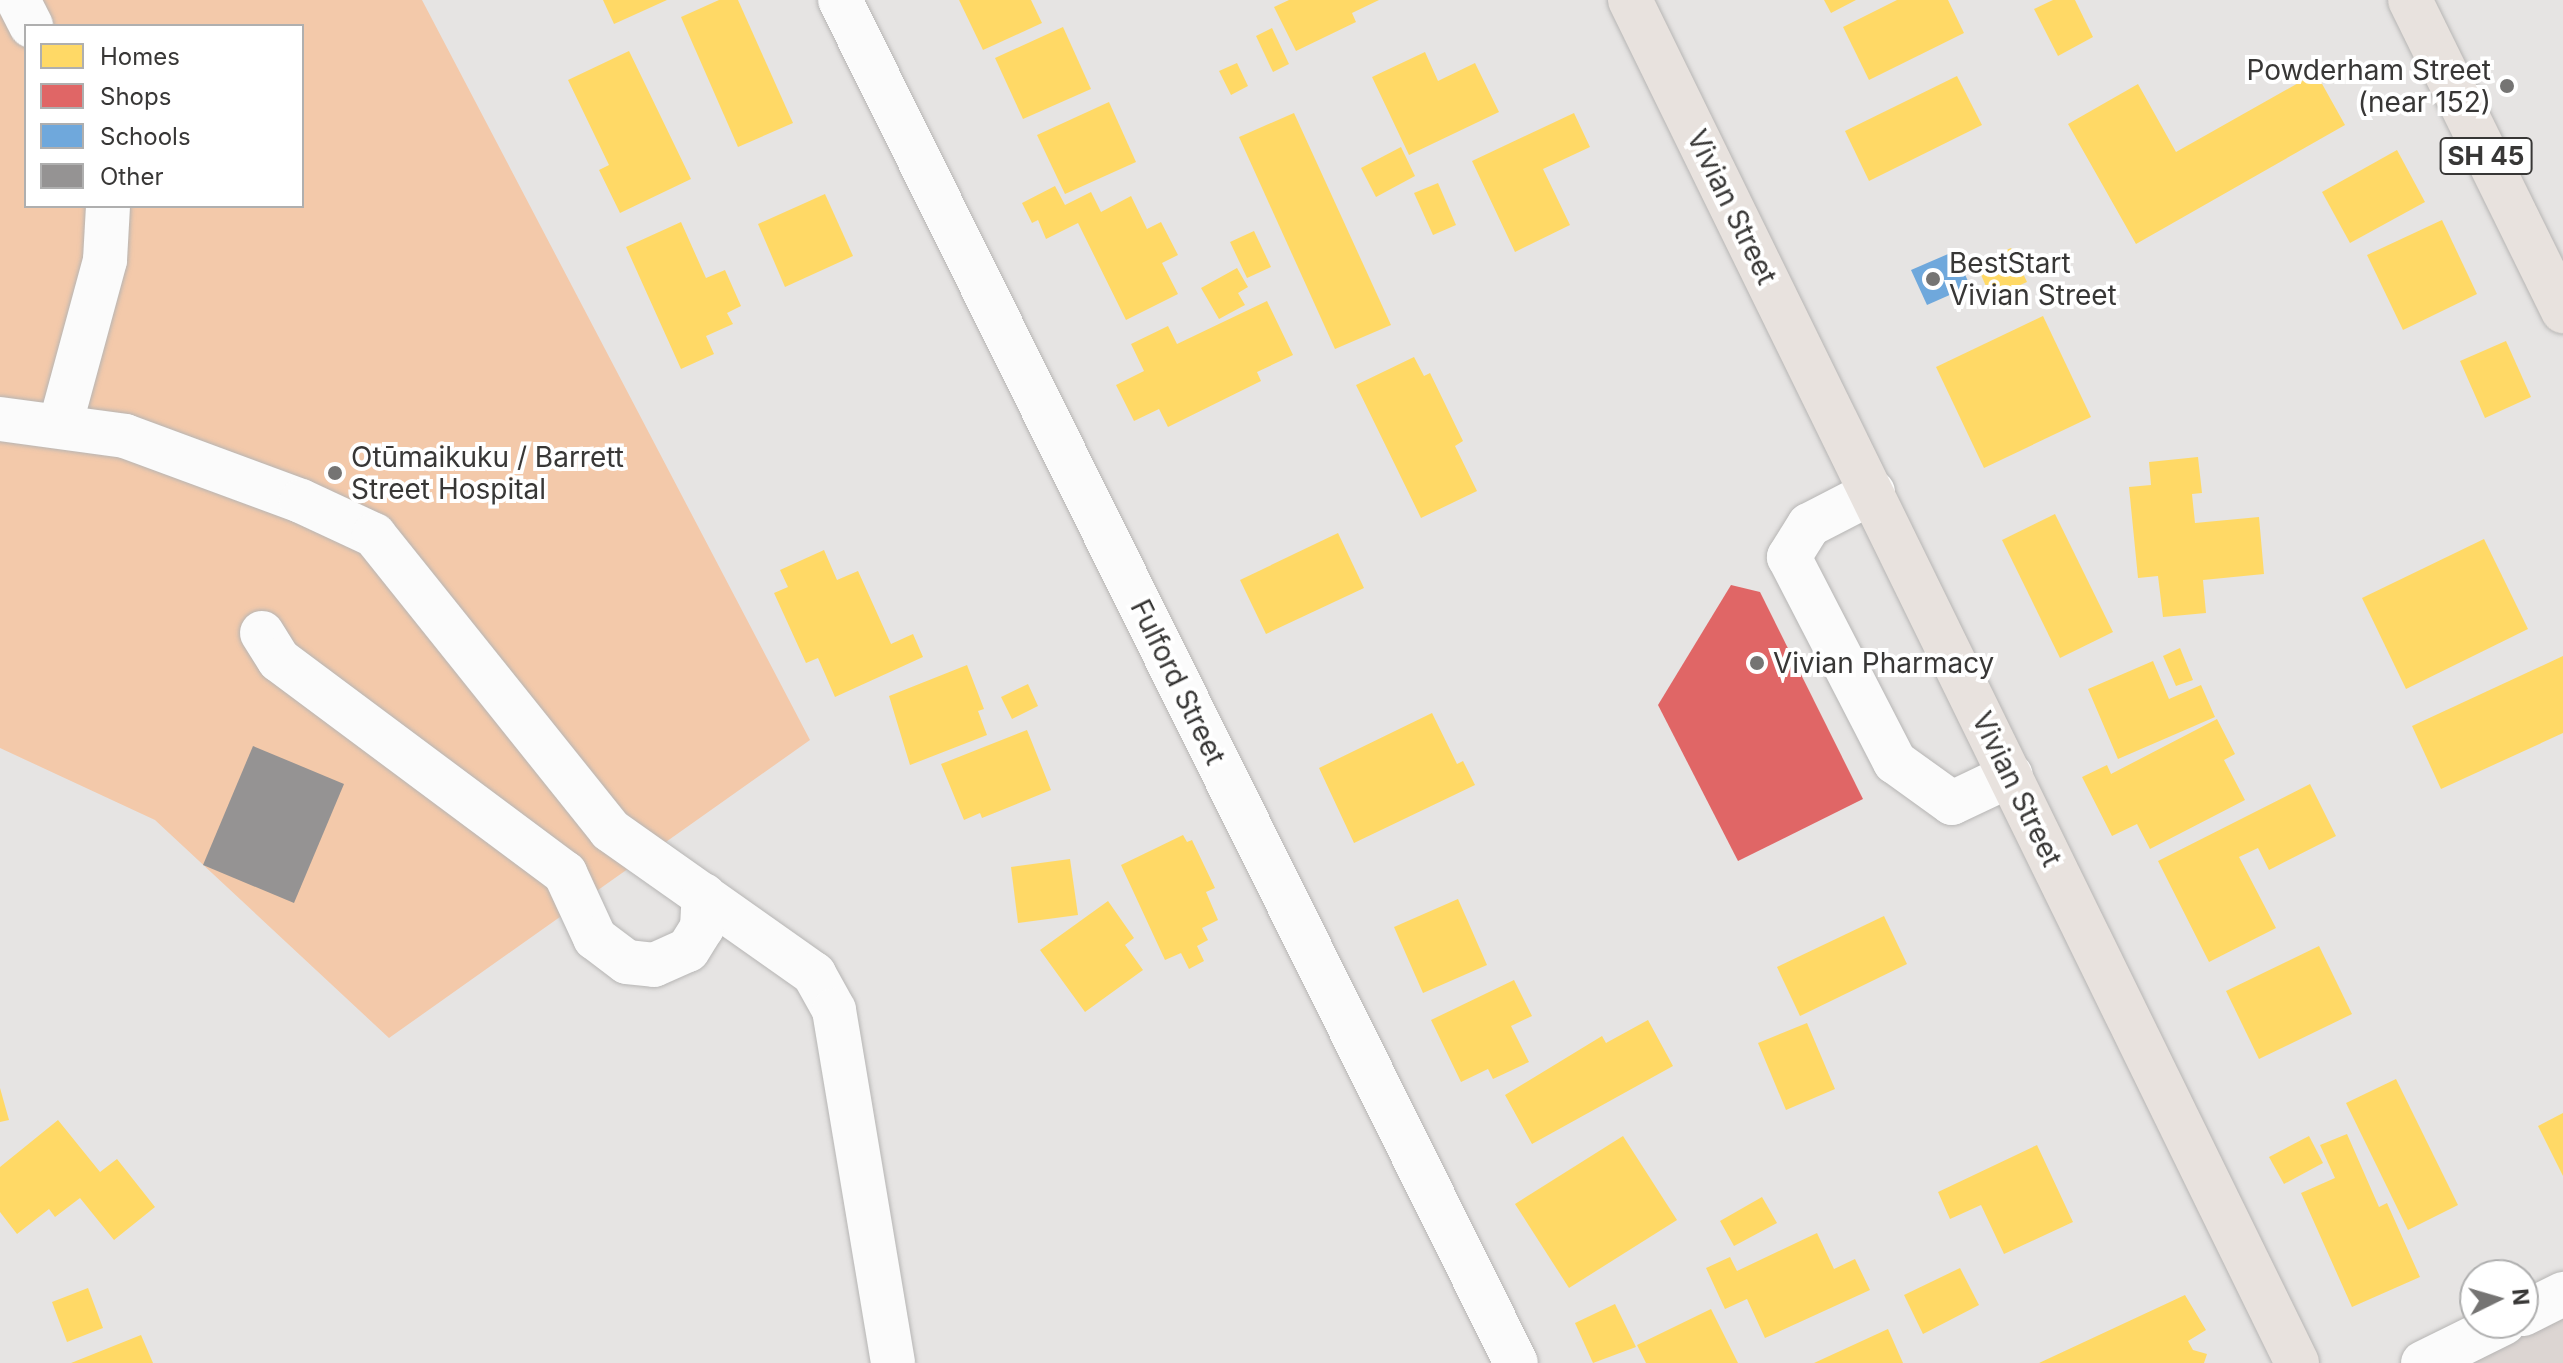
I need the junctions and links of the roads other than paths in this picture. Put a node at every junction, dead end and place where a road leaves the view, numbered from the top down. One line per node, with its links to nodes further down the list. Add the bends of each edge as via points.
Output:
1 (18, 0): 5 (street)
2 (840, 0): 18 (street, Fulford Street)
3 (1630, 0): 10 (main road, Vivian Street)
4 (2410, 0): 7 (main road, SH 45)
5 (30, 24)
6 (108, 208): 9 (street, via 105,260)
7 (2563, 311)
8 (0, 419): 9 (street)
9 (60, 426): 13 (street, via 125,436 301,501 374,535 610,830)
10 (1873, 492): 12 (main road, Vivian Street); 12 (street, via 1809,525 1789,557 1895,762 1952,803)
11 (262, 633): 13 (street, via 279,660 565,873 595,938 627,962 654,965 688,950 702,928)
12 (2011, 775): 19 (main road, Vivian Street)
13 (704, 895): 17 (street, via 814,974 834,1010)
14 (2563, 1294): 15 (street)
15 (2539, 1306)
16 (2472, 1339): 20 (street)
17 (893, 1363)
18 (1516, 1363)
19 (2297, 1363)
20 (2423, 1363)

